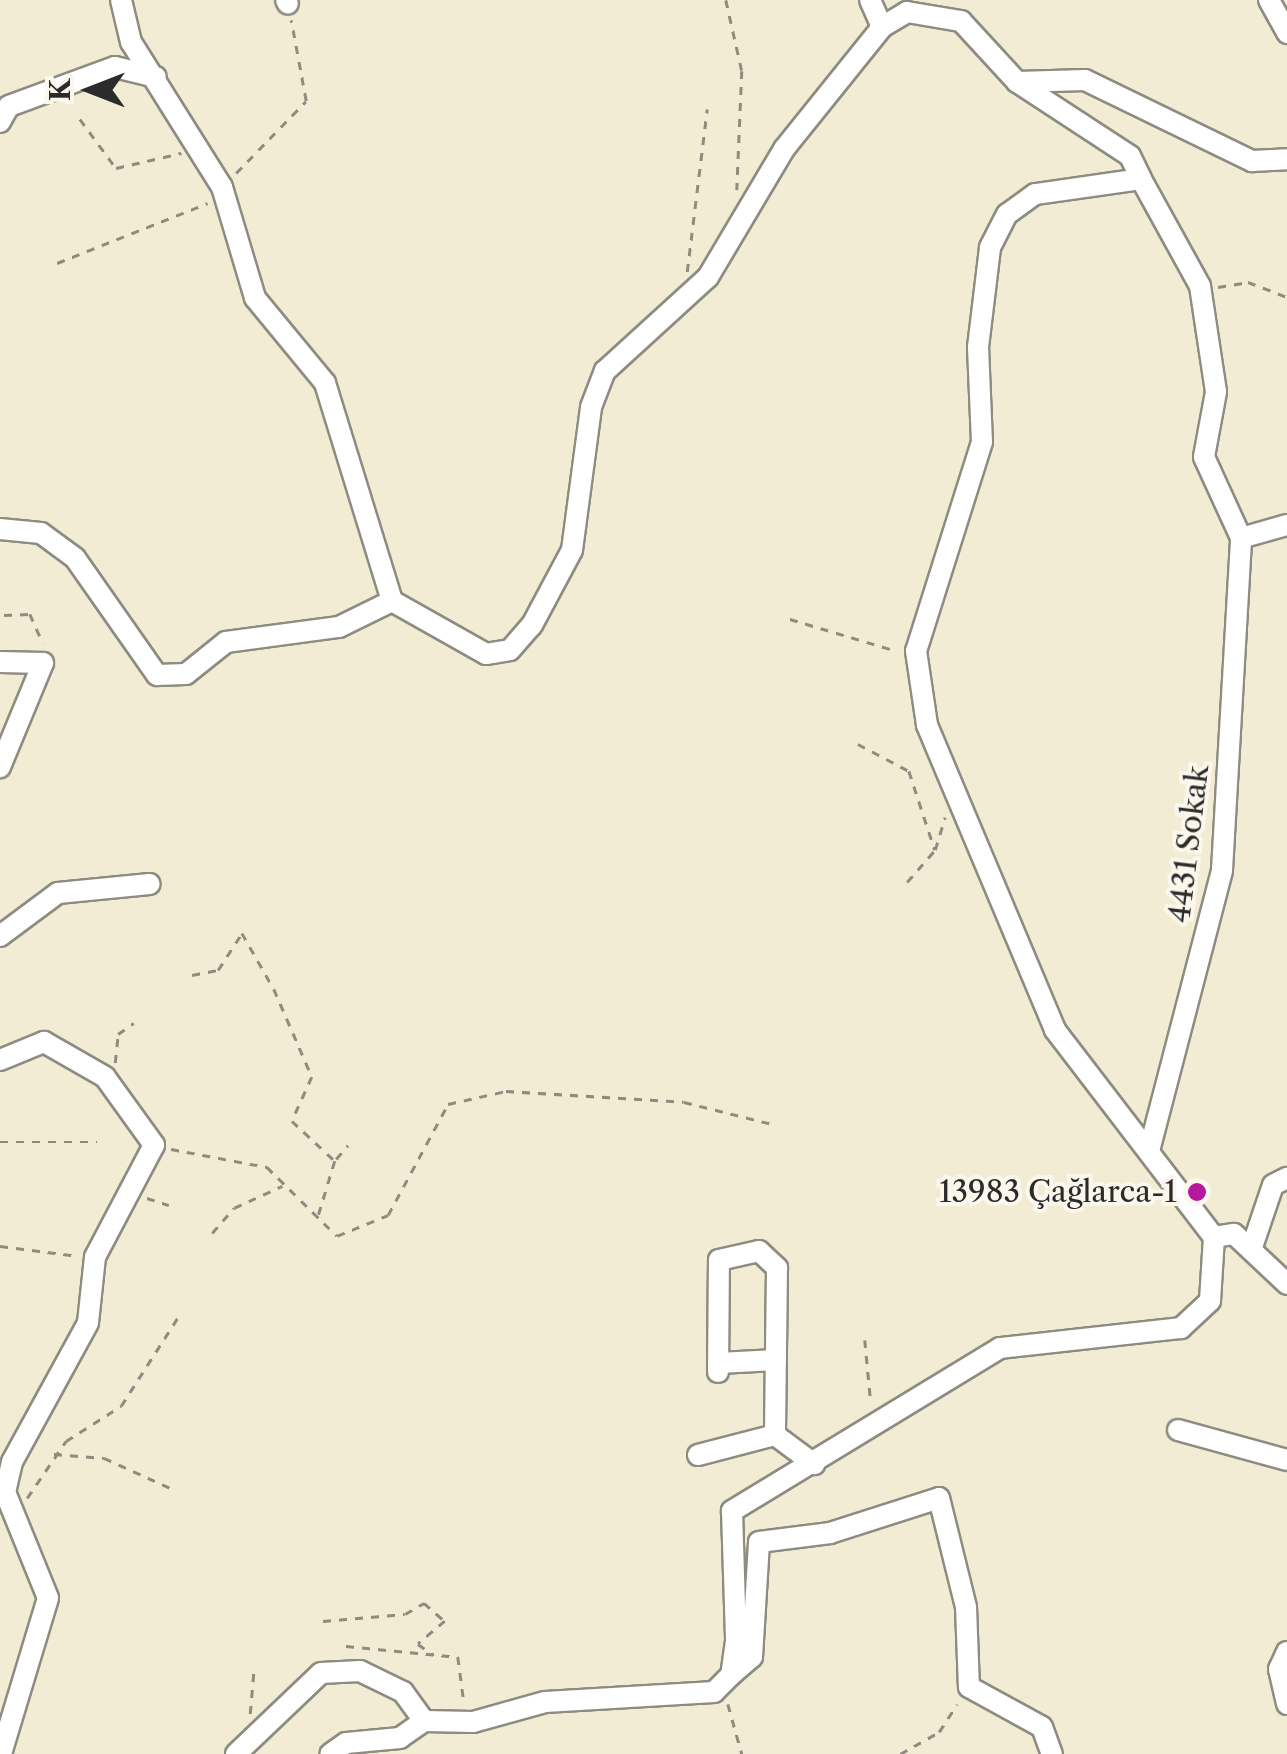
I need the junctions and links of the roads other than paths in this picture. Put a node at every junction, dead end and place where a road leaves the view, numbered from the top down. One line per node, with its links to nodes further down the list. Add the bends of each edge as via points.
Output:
1 (121, 0): 6 (street, via 131,42)
2 (870, 0): 4 (street)
3 (1269, 0): 5 (street)
4 (882, 28): 7 (street, via 907,12 961,21); 14 (street, via 784,149 708,277 606,371 591,406 572,550 510,650 486,654)
5 (1287, 33)
6 (156, 77): 8 (street, via 115,67 8,106); 14 (street, via 224,192 254,298 325,383)
7 (1016, 82): 9 (street, via 1084,80 1252,160); 10 (street, via 1130,156)
8 (0, 122)
9 (1287, 160)
10 (1141, 179): 13 (street, via 1200,289 1216,392 1204,457); 20 (street, via 1035,194 1008,214 990,248 978,347 982,442 916,652 926,725 1055,1030)
11 (1287, 525): 13 (street)
12 (0, 529): 14 (street, via 41,533 75,558 158,675 186,674 226,642 339,627)
13 (1241, 538): 20 (street, 4431 Sokak, via 1222,870)
14 (392, 601)
15 (0, 662): 16 (street, via 43,663)
16 (0, 767)
17 (150, 884): 18 (street, via 58,893)
18 (0, 936)
19 (0, 1060): 35 (street, via 44,1042 105,1077 154,1146 95,1257 88,1323 12,1462 5,1492 48,1598)
20 (1149, 1150): 22 (street)
21 (1287, 1178): 23 (street, via 1274,1185)
22 (1214, 1236): 23 (street, via 1234,1234); 30 (street, via 1210,1301 1180,1328 1000,1348)
23 (1252, 1247): 24 (street)
24 (1287, 1284)
25 (776, 1360): 25 (street, via 777,1268 759,1250 730,1251 720,1260 719,1367); 27 (street)
26 (1178, 1430): 29 (street)
27 (775, 1435): 28 (street); 30 (street)
28 (698, 1456)
29 (1287, 1460)
30 (814, 1464): 32 (street, via 732,1511 739,1592)
31 (1287, 1652): 33 (street, via 1279,1669)
32 (727, 1679): 34 (street, via 714,1692 545,1702 464,1722); 38 (street, via 752,1656 759,1542 816,1536 939,1498 966,1607 968,1687 1042,1727)
33 (1287, 1704)
34 (424, 1721): 36 (street, via 402,1692 360,1671 322,1673); 37 (street, via 400,1738 346,1743)
35 (1, 1754)
36 (236, 1754)
37 (330, 1754)
38 (1052, 1754)

